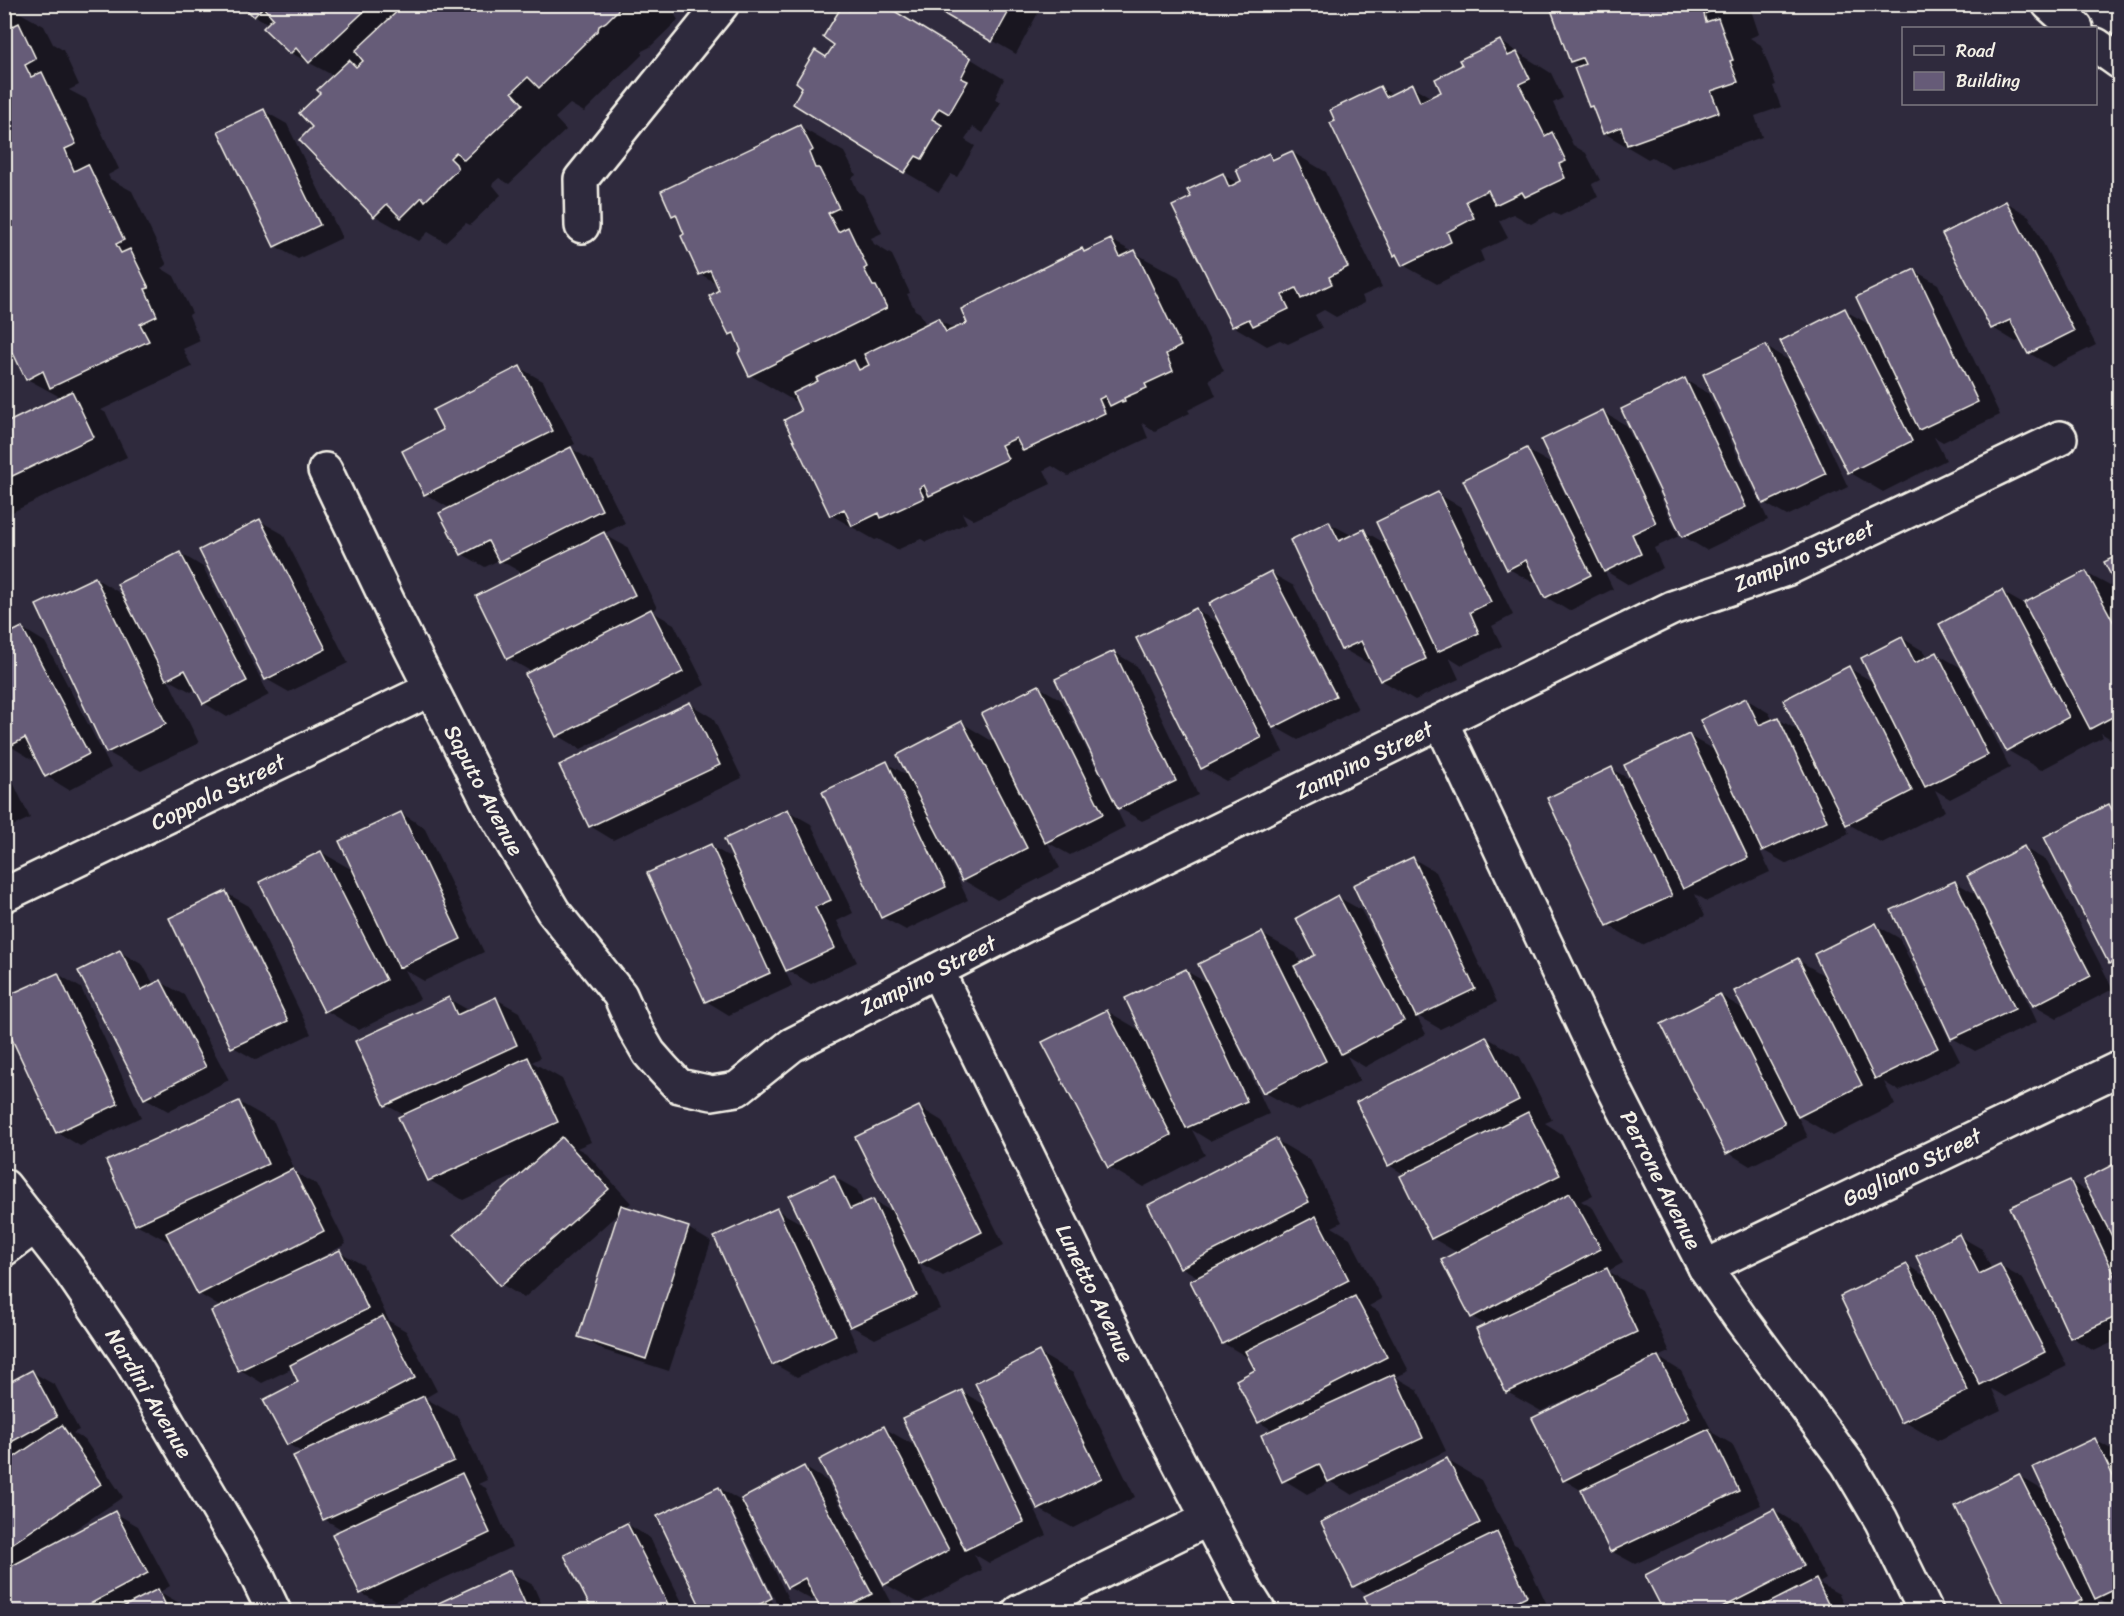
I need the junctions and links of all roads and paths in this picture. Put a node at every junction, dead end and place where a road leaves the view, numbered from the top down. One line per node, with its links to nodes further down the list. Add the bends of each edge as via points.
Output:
1 (722, 4): 6 (street, via 581,179)
2 (2049, 4): 3 (street)
3 (2075, 27)
4 (2097, 46): 5 (street)
5 (2120, 62)
6 (582, 226)
7 (2060, 438): 10 (street, Zampino Street, via 1786,569 1672,608)
8 (325, 470): 9 (street, Saputo Avenue)
9 (430, 689): 11 (street, Coppola Street); 14 (street, Saputo Avenue, via 489,803 553,911 620,995 649,1053)
10 (1441, 722): 12 (street, Zampino Street); 18 (street, Perrone Avenue, via 1607,1076)
11 (4, 895)
12 (937, 970): 14 (street, Zampino Street, via 792,1045 737,1089 712,1093); 19 (street, Lunetto Avenue)
13 (2120, 1068): 18 (street, Gagliano Street)
14 (680, 1086)
15 (4, 1186): 16 (street, Nardini Avenue)
16 (35, 1226): 17 (street); 20 (street, Nardini Avenue, via 129,1356)
17 (4, 1249)
18 (1705, 1267): 23 (street, Perrone Avenue, via 1848,1464)
19 (1208, 1519): 21 (street); 22 (street, Lunetto Avenue)
20 (274, 1611)
21 (1019, 1611)
22 (1259, 1611)
23 (1926, 1611)

